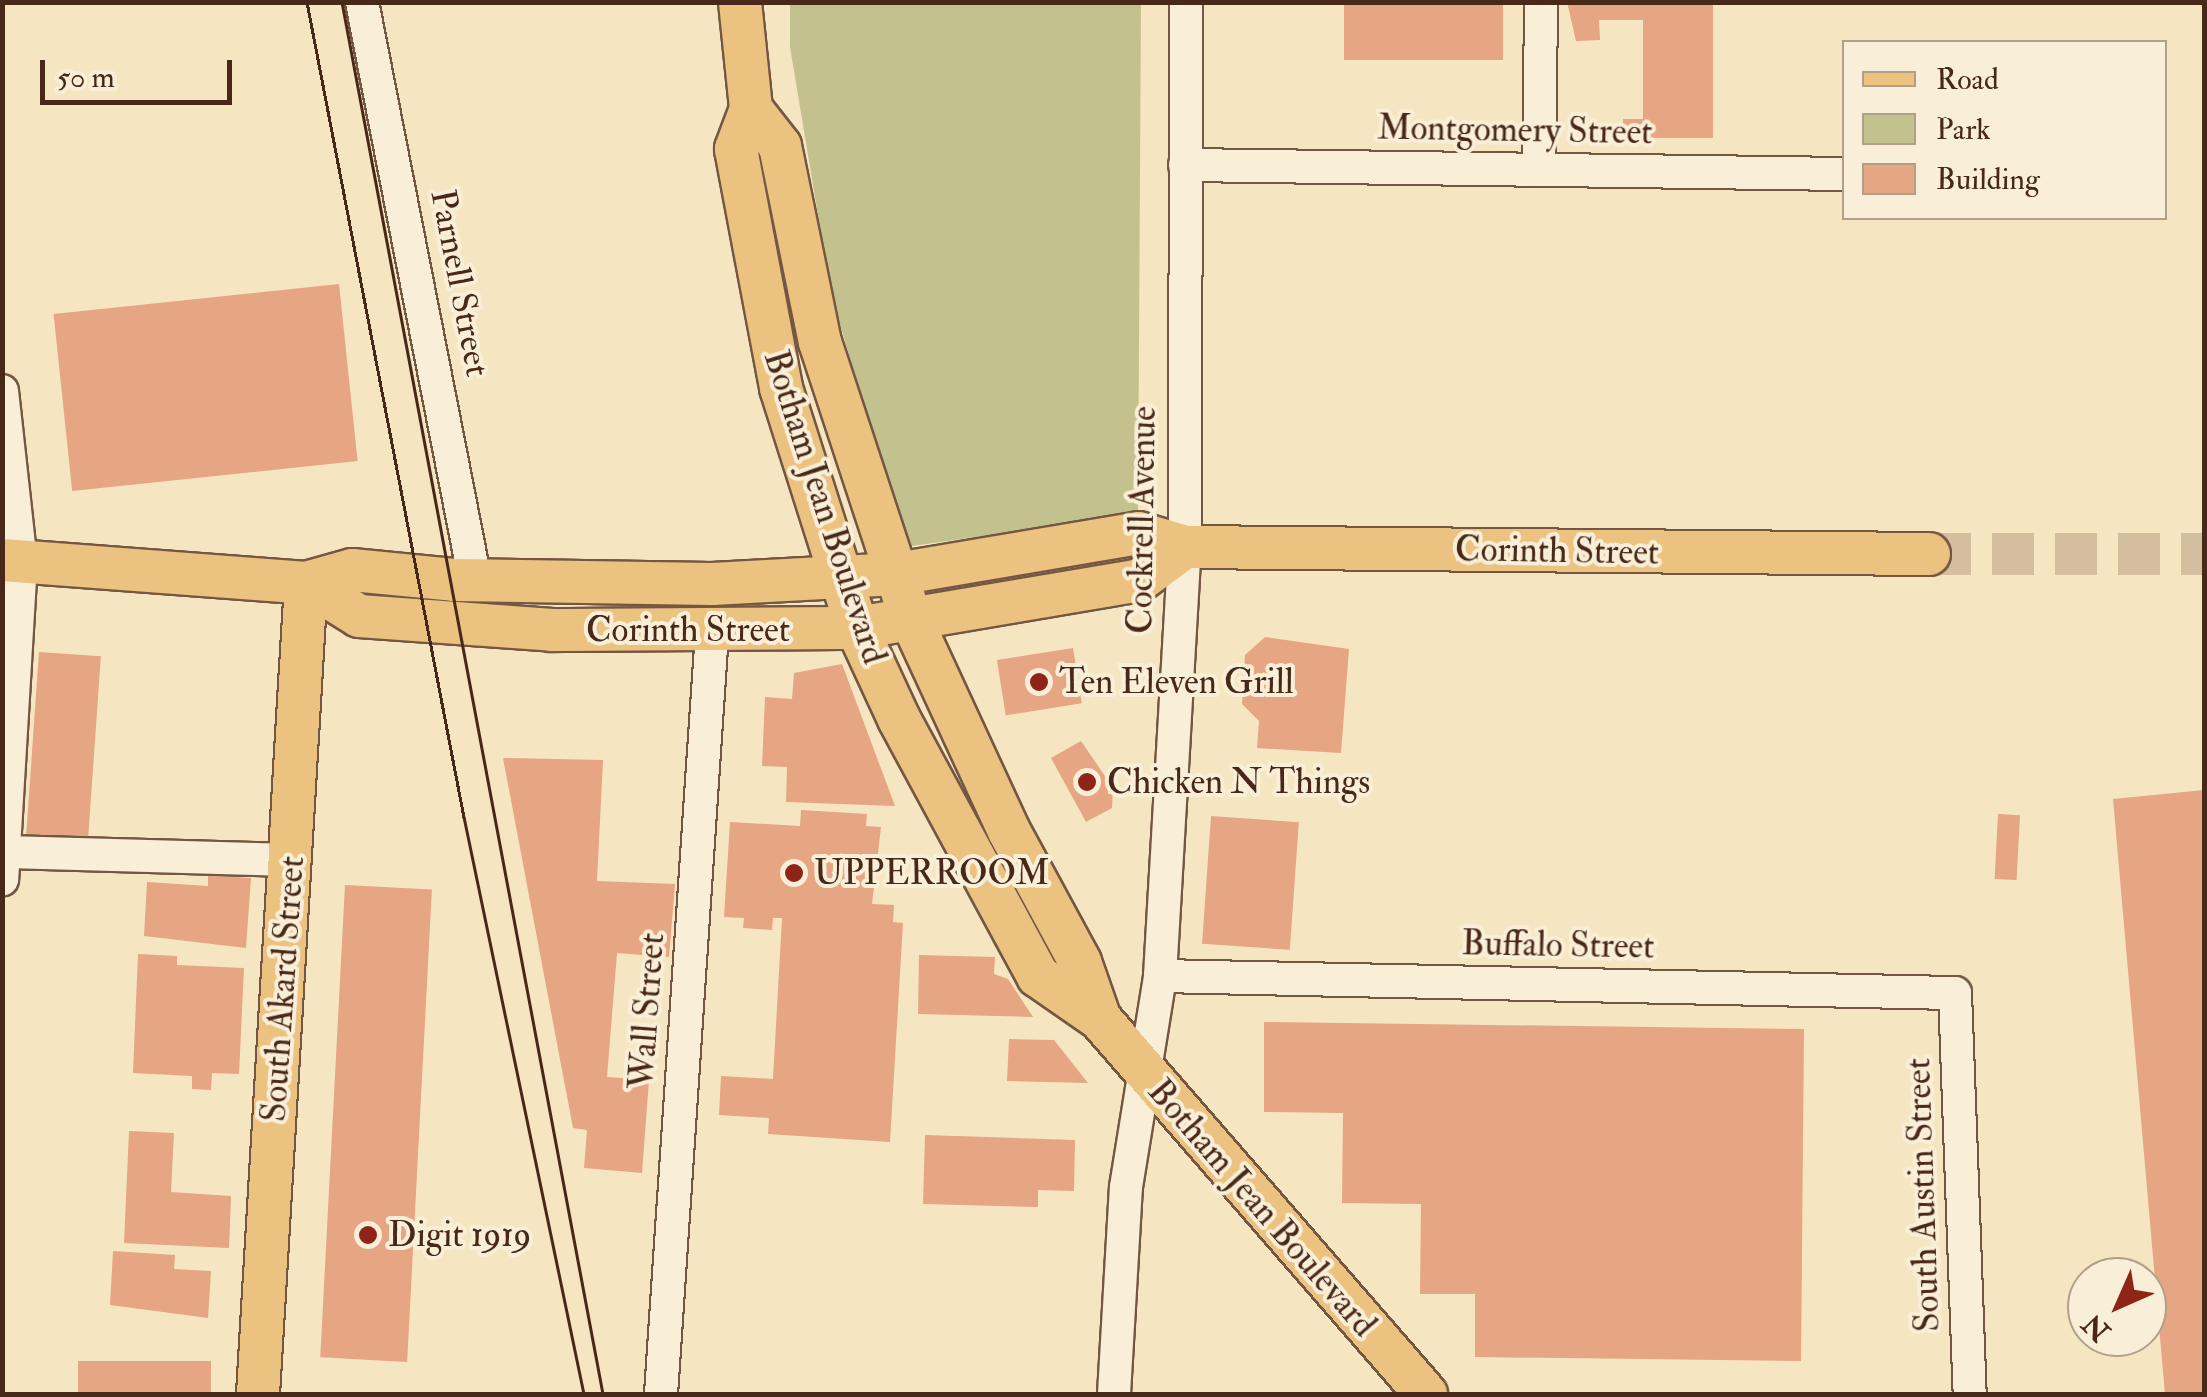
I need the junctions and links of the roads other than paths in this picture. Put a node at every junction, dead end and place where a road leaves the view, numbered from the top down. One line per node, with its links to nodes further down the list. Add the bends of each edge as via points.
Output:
1 (362, 2): 15 (street, Parnell Street)
2 (740, 2): 5 (main road, Botham Jean Boulevard)
3 (1186, 2): 6 (street, Cockrell Avenue)
4 (1541, 2): 7 (street)
5 (750, 109): 13 (main road, Botham Jean Boulevard, via 780,146 820,342); 14 (main road, Botham Jean Boulevard, via 736,149 762,299 781,388)
6 (1185, 165): 7 (street, Montgomery Street); 10 (street, Cockrell Avenue)
7 (1539, 170): 8 (street, Montgomery Street)
8 (1842, 174)
9 (2, 390): 12 (street)
10 (1185, 546): 11 (main road, Corinth Street); 13 (main road, Corinth Street, via 1140,533); 17 (main road, Corinth Street, via 1140,580); 23 (street, Cockrell Avenue)
11 (1929, 554)
12 (12, 561): 16 (main road, Corinth Street); 20 (street)
13 (896, 574): 14 (main road, Corinth Street); 17 (main road, Botham Jean Boulevard)
14 (841, 578): 15 (main road, Corinth Street, via 712,584); 18 (main road, Botham Jean Boulevard)
15 (476, 580): 16 (main road, Corinth Street, via 352,570)
16 (306, 583): 19 (main road, Corinth Street, via 358,616); 21 (main road, South Akard Street)
17 (912, 621): 18 (main road, Corinth Street); 25 (main road, Botham Jean Boulevard, via 1009,831 1080,962)
18 (857, 628): 19 (main road, Corinth Street); 25 (main road, Botham Jean Boulevard, via 954,829 1038,976)
19 (712, 633): 28 (street, Wall Street)
20 (6, 801): 22 (street)
21 (292, 860): 22 (street); 27 (main road, South Akard Street)
22 (4, 866)
23 (1160, 976): 24 (street, Buffalo Street); 26 (street, Cockrell Avenue)
24 (1955, 992): 31 (street, South Austin Street)
25 (1100, 1019): 26 (main road, Botham Jean Boulevard)
26 (1146, 1075): 29 (street, Cockrell Avenue, via 1126,1188); 30 (main road, Botham Jean Boulevard)
27 (258, 1394)
28 (660, 1394)
29 (1114, 1394)
30 (1426, 1394)
31 (1970, 1394)

